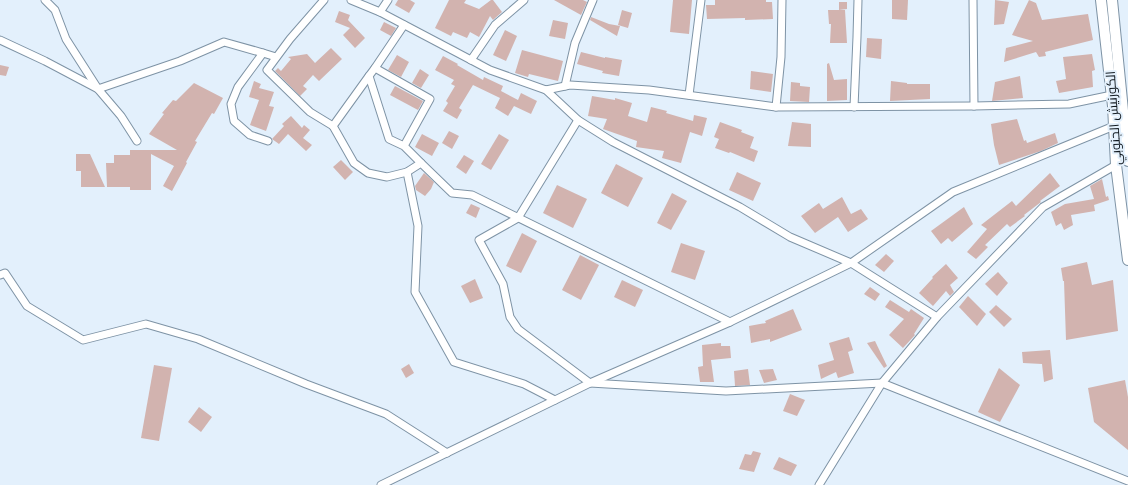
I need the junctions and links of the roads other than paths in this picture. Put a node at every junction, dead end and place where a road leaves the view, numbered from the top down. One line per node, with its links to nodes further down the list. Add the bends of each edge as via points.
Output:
1 (45, 0): 22 (street, via 55,10 66,39)
2 (324, 0): 17 (street)
3 (350, 0): 13 (street)
4 (388, 0): 13 (street)
5 (524, 0): 18 (street, via 495,25)
6 (593, 0): 21 (street, via 575,43)
7 (701, 0): 24 (street)
8 (782, 0): 29 (street, via 781,57)
9 (858, 0): 28 (street)
10 (973, 0): 27 (street)
11 (1101, 0): 25 (main road, الكورنيش الجنوبي)
12 (1112, 0): 26 (main road, الكورنيش الجنوبي)
13 (380, 12): 14 (street)
14 (404, 25): 18 (street); 19 (street)
15 (0, 40): 22 (street)
16 (263, 53): 17 (street); 22 (street, via 224,42 180,61); 34 (street, via 238,87 231,104 234,121 250,136)
17 (276, 57): 31 (street, via 267,70 310,112)
18 (471, 60): 23 (street, via 490,70)
19 (375, 68): 20 (street); 35 (street, via 430,99)
20 (369, 76): 31 (street); 35 (street, via 389,139)
21 (565, 86): 23 (street); 24 (street, via 649,90)
22 (98, 89): 33 (street, via 121,116)
23 (546, 90): 30 (street)
24 (689, 95): 29 (street)
25 (1112, 95): 26 (main road, الكورنيش الجنوبي); 27 (street, via 1069,104)
26 (1121, 103): 32 (main road, الكورنيش الجنوبي); 36 (main road, الكورنيش الجنوبي)
27 (974, 106): 28 (street)
28 (854, 107): 29 (street)
29 (776, 108)
30 (578, 120): 40 (street); 42 (street, via 613,142 740,207 790,237)
31 (332, 126): 39 (street, via 354,163 368,173 387,177)
32 (1114, 126): 38 (main road, الكورنيش الجنوبي); 42 (street, via 953,192)
33 (137, 141)
34 (268, 141)
35 (404, 146): 37 (street)
36 (1128, 162)
37 (421, 163): 39 (street); 40 (street, via 452,193 472,195)
38 (1116, 165): 41 (main road, الكورنيش الجنوبي); 44 (street, via 1042,207)
39 (407, 172): 48 (street, via 418,226 415,292 454,362 524,384)
40 (518, 218): 45 (street); 46 (street, via 479,240 503,284 510,316 518,329)
41 (1128, 260)
42 (851, 263): 44 (street); 45 (street)
43 (0, 275): 49 (street, via 5,273 27,306 83,340 146,324 198,339 386,414)
44 (938, 316): 47 (street)
45 (730, 322): 46 (street)
46 (590, 383): 47 (street, via 726,391); 48 (street)
47 (882, 383): 50 (street); 52 (street)
48 (555, 400): 49 (street)
49 (447, 452): 51 (street)
50 (1128, 482)
51 (381, 485)
52 (819, 485)

